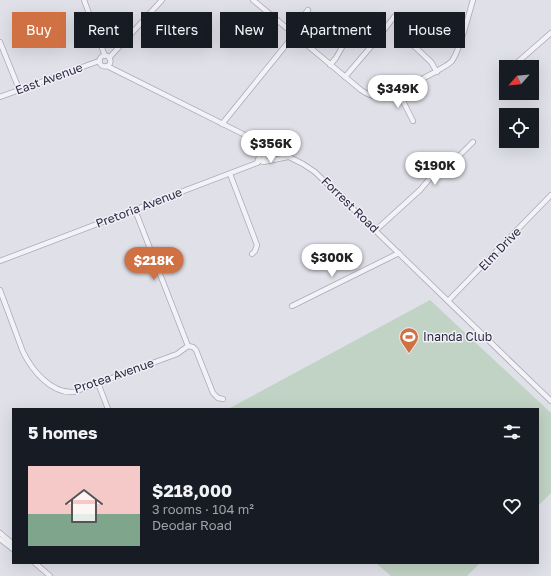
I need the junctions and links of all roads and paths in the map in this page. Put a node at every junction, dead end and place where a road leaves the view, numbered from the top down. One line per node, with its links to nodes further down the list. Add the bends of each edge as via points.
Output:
1 (84, 0): 13 (street)
2 (162, 0): 13 (street)
3 (253, 0): 6 (street)
4 (472, 0): 18 (street, via 454,58)
5 (394, 17): 19 (street)
6 (286, 27)
7 (550, 35): 14 (street)
8 (0, 42): 20 (street)
9 (286, 42): 24 (street)
10 (310, 48): 16 (street)
11 (342, 48): 16 (street)
12 (416, 48): 18 (street, via 431,62)
13 (107, 57): 15 (street, via 101,57); 17 (street, via 110,62)
14 (520, 60)
15 (99, 61): 17 (street, via 101,65); 20 (street, East Avenue)
16 (330, 65): 19 (street)
17 (107, 66): 24 (street, Forrest Road)
18 (437, 72): 21 (street)
19 (345, 77): 21 (street, via 367,94 386,96)
20 (19, 90): 22 (street, East Avenue)
21 (398, 91): 23 (street)
22 (0, 97)
23 (413, 121)
24 (222, 124): 25 (street, Forrest Road)
25 (258, 141): 27 (street, Forrest Road); 29 (street, via 260,154)
26 (473, 142): 33 (street, via 460,156 437,170 420,190)
27 (275, 150): 28 (street, Forrest Road); 29 (street, Pretoria Avenue)
28 (288, 157): 29 (street); 33 (street, Forrest Road, via 315,172)
29 (257, 163): 30 (street, Pretoria Avenue)
30 (230, 174): 32 (street, Pretoria Avenue); 35 (street, via 257,244)
31 (551, 196): 38 (street, Elm Drive)
32 (135, 210): 36 (street, Pretoria Avenue); 40 (street)
33 (376, 230): 34 (street, Forrest Road)
34 (400, 253): 38 (street, Forrest Road); 39 (street)
35 (252, 254)
36 (0, 261)
37 (0, 290): 41 (street, Protea Avenue, via 23,352 37,373 57,389 67,392)
38 (448, 301): 43 (street, Forrest Road)
39 (292, 306)
40 (188, 346): 41 (street, Protea Avenue, via 177,354); 42 (street, via 196,350 213,393)
41 (98, 383): 44 (street)
42 (223, 399)
43 (551, 401)
44 (108, 408)
45 (0, 533): 47 (street)
46 (0, 539): 47 (street)
47 (6, 541): 48 (street); 49 (street)
48 (12, 544)
49 (12, 548)
50 (36, 564): 51 (street)
51 (50, 576)

